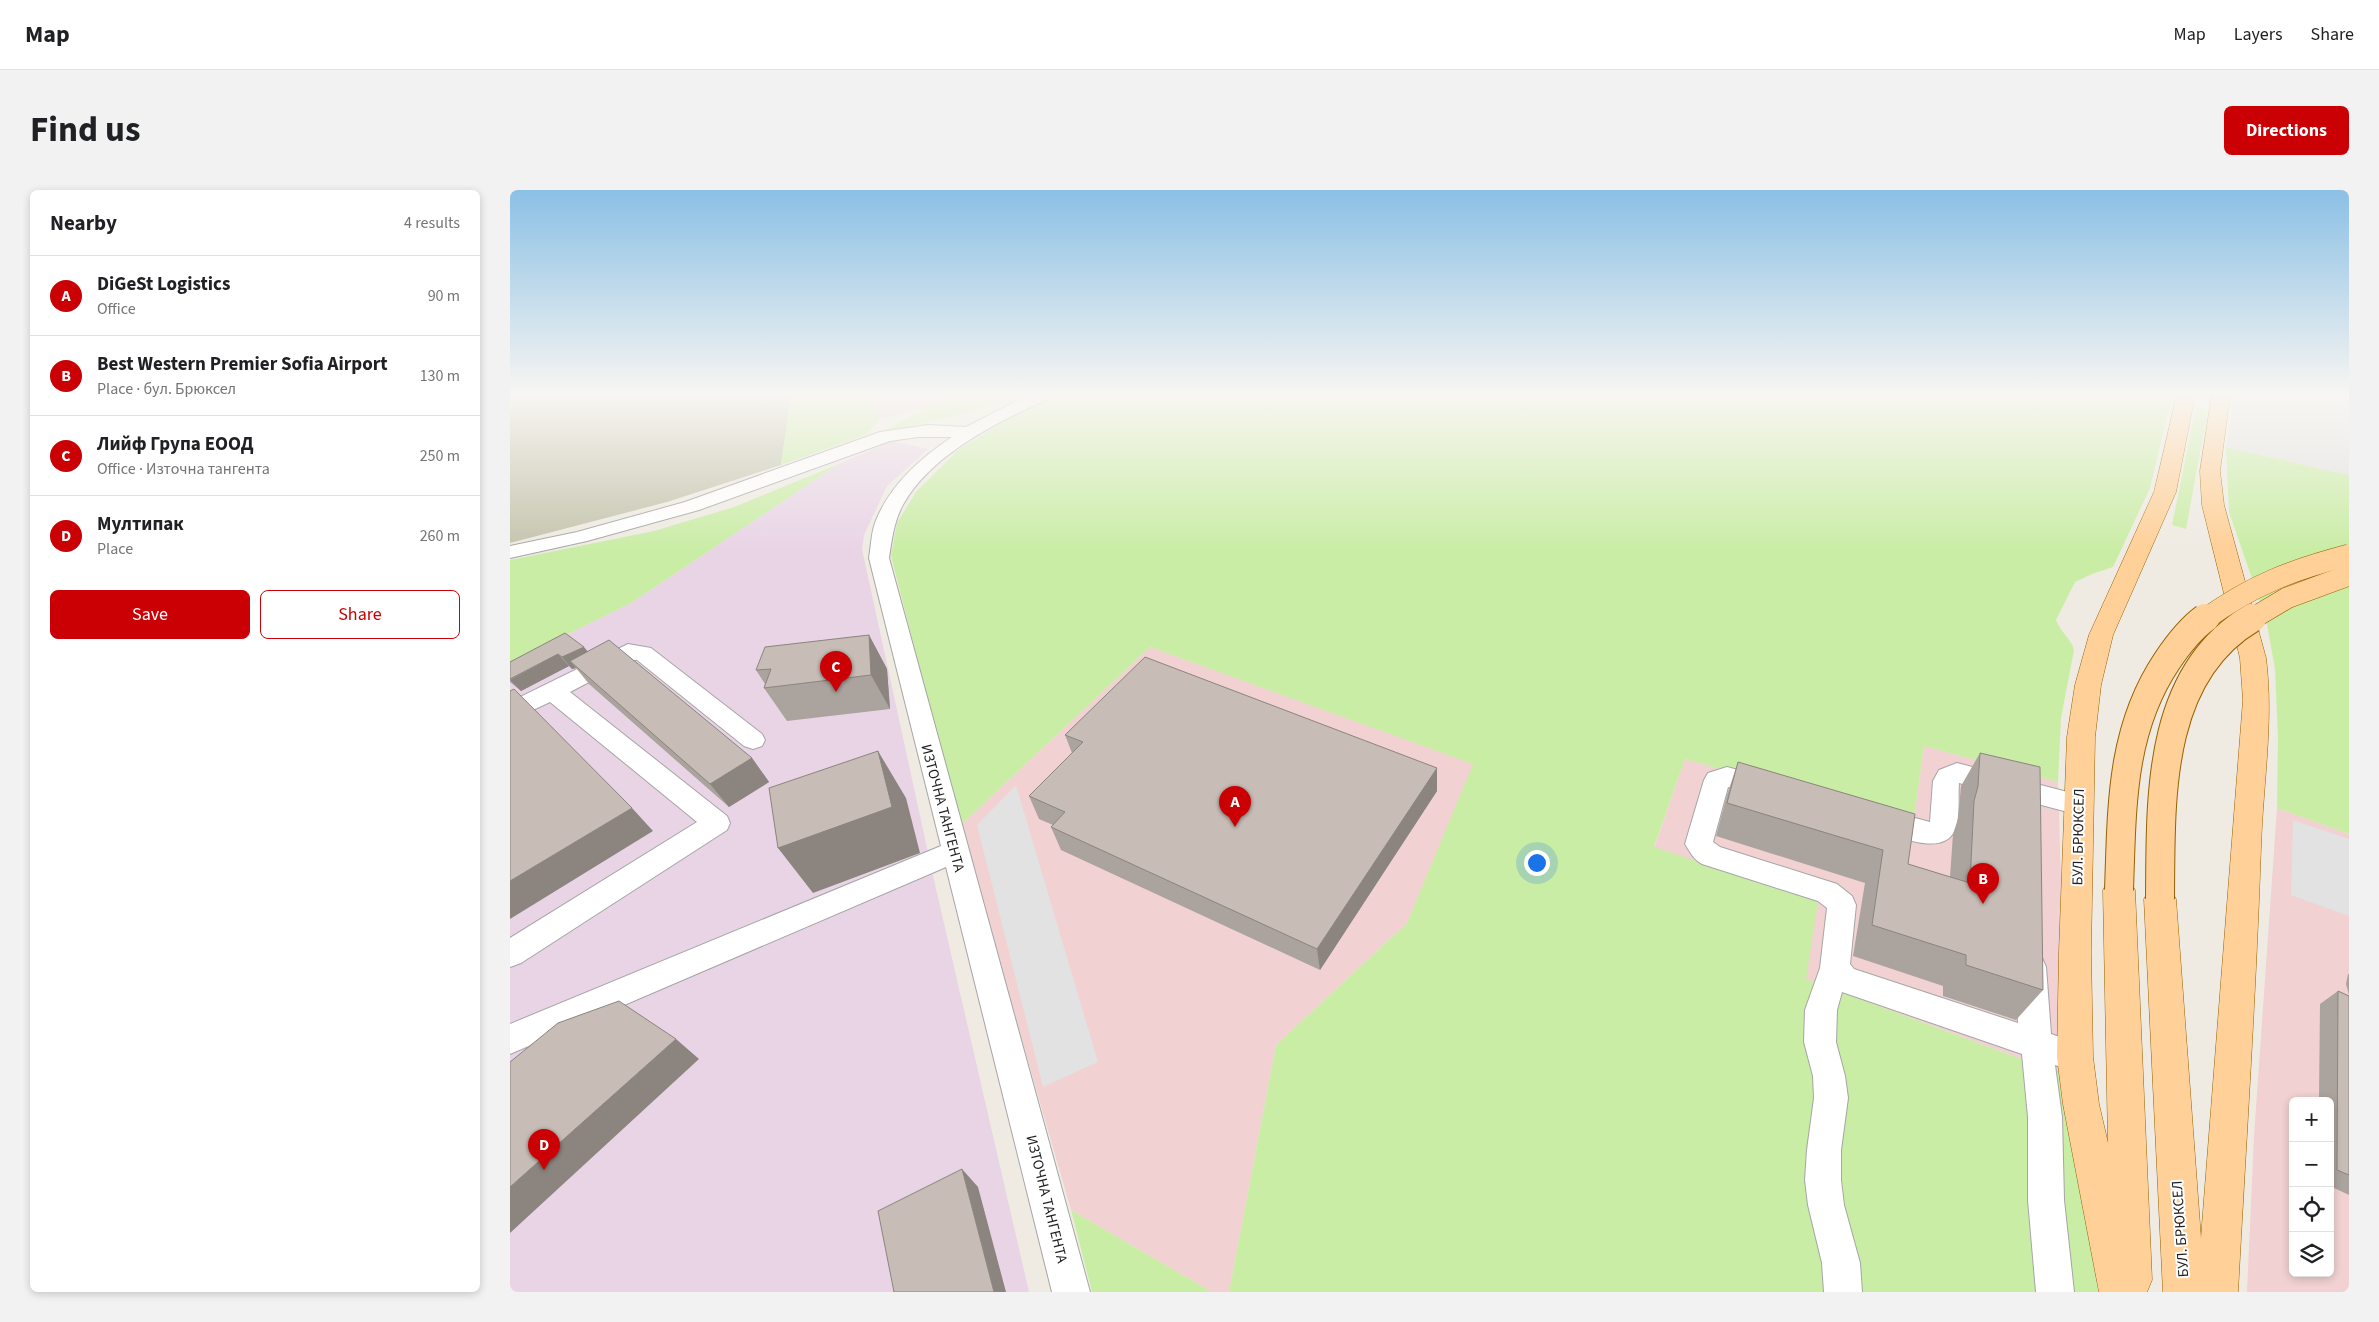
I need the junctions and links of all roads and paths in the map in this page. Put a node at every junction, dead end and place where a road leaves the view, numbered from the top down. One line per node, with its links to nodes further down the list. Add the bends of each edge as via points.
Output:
1 (857, 446): 5 (street, via 692,506 580,538)
2 (952, 446): 14 (street, ИЗТОЧНА ТАНГЕНТА, via 903,490 885,523 879,558)
3 (2176, 446): 12 (main road, БУЛ. БРЮКСЕЛ, via 2164,492 2101,635 2088,685 2082,729)
4 (2213, 446): 27 (main road, via 2213,506 2256,677 2240,980)
5 (510, 552)
6 (2349, 555): 25 (main road, bridge, via 2292,570 2243,591 2206,616 2172,650 2153,680 2140,713 2127,760 2119,890)
7 (2349, 575): 26 (main road, БУЛ. БРЮКСЕЛ, bridge, via 2315,585 2260,612 2221,640 2199,665 2172,724 2163,771 2160,899)
8 (553, 691): 9 (street); 10 (street, via 628,652 636,651 643,653); 16 (street, via 718,823)
9 (510, 712)
10 (753, 740)
11 (1791, 794): 17 (street, via 1733,778 1721,778 1715,784 1699,844 1712,856 1827,892 1839,899 1842,910)
12 (2079, 805): 13 (street, via 2041,809 1957,773 1946,780 1943,826 1937,833 1925,833); 20 (main road, БУЛ. БРЮКСЕЛ)
13 (1858, 814)
14 (954, 852): 18 (street); 21 (street, ИЗТОЧНА ТАНГЕНТА)
15 (2032, 942): 19 (street, via 2031,988)
16 (510, 954)
17 (1835, 968): 19 (street, via 1851,983); 22 (street, via 1821,1010 1820,1042 1831,1098 1823,1180 1841,1264)
18 (510, 1038)
19 (2038, 1044): 20 (street); 23 (street, via 2045,1117 2046,1200)
20 (2075, 1057): 24 (main road, БУЛ. БРЮКСЕЛ, via 2081,1104)
21 (1070, 1292)
22 (1843, 1292)
23 (2055, 1292)
24 (2120, 1292)
25 (2131, 1292)
26 (2184, 1292)
27 (2217, 1292)

